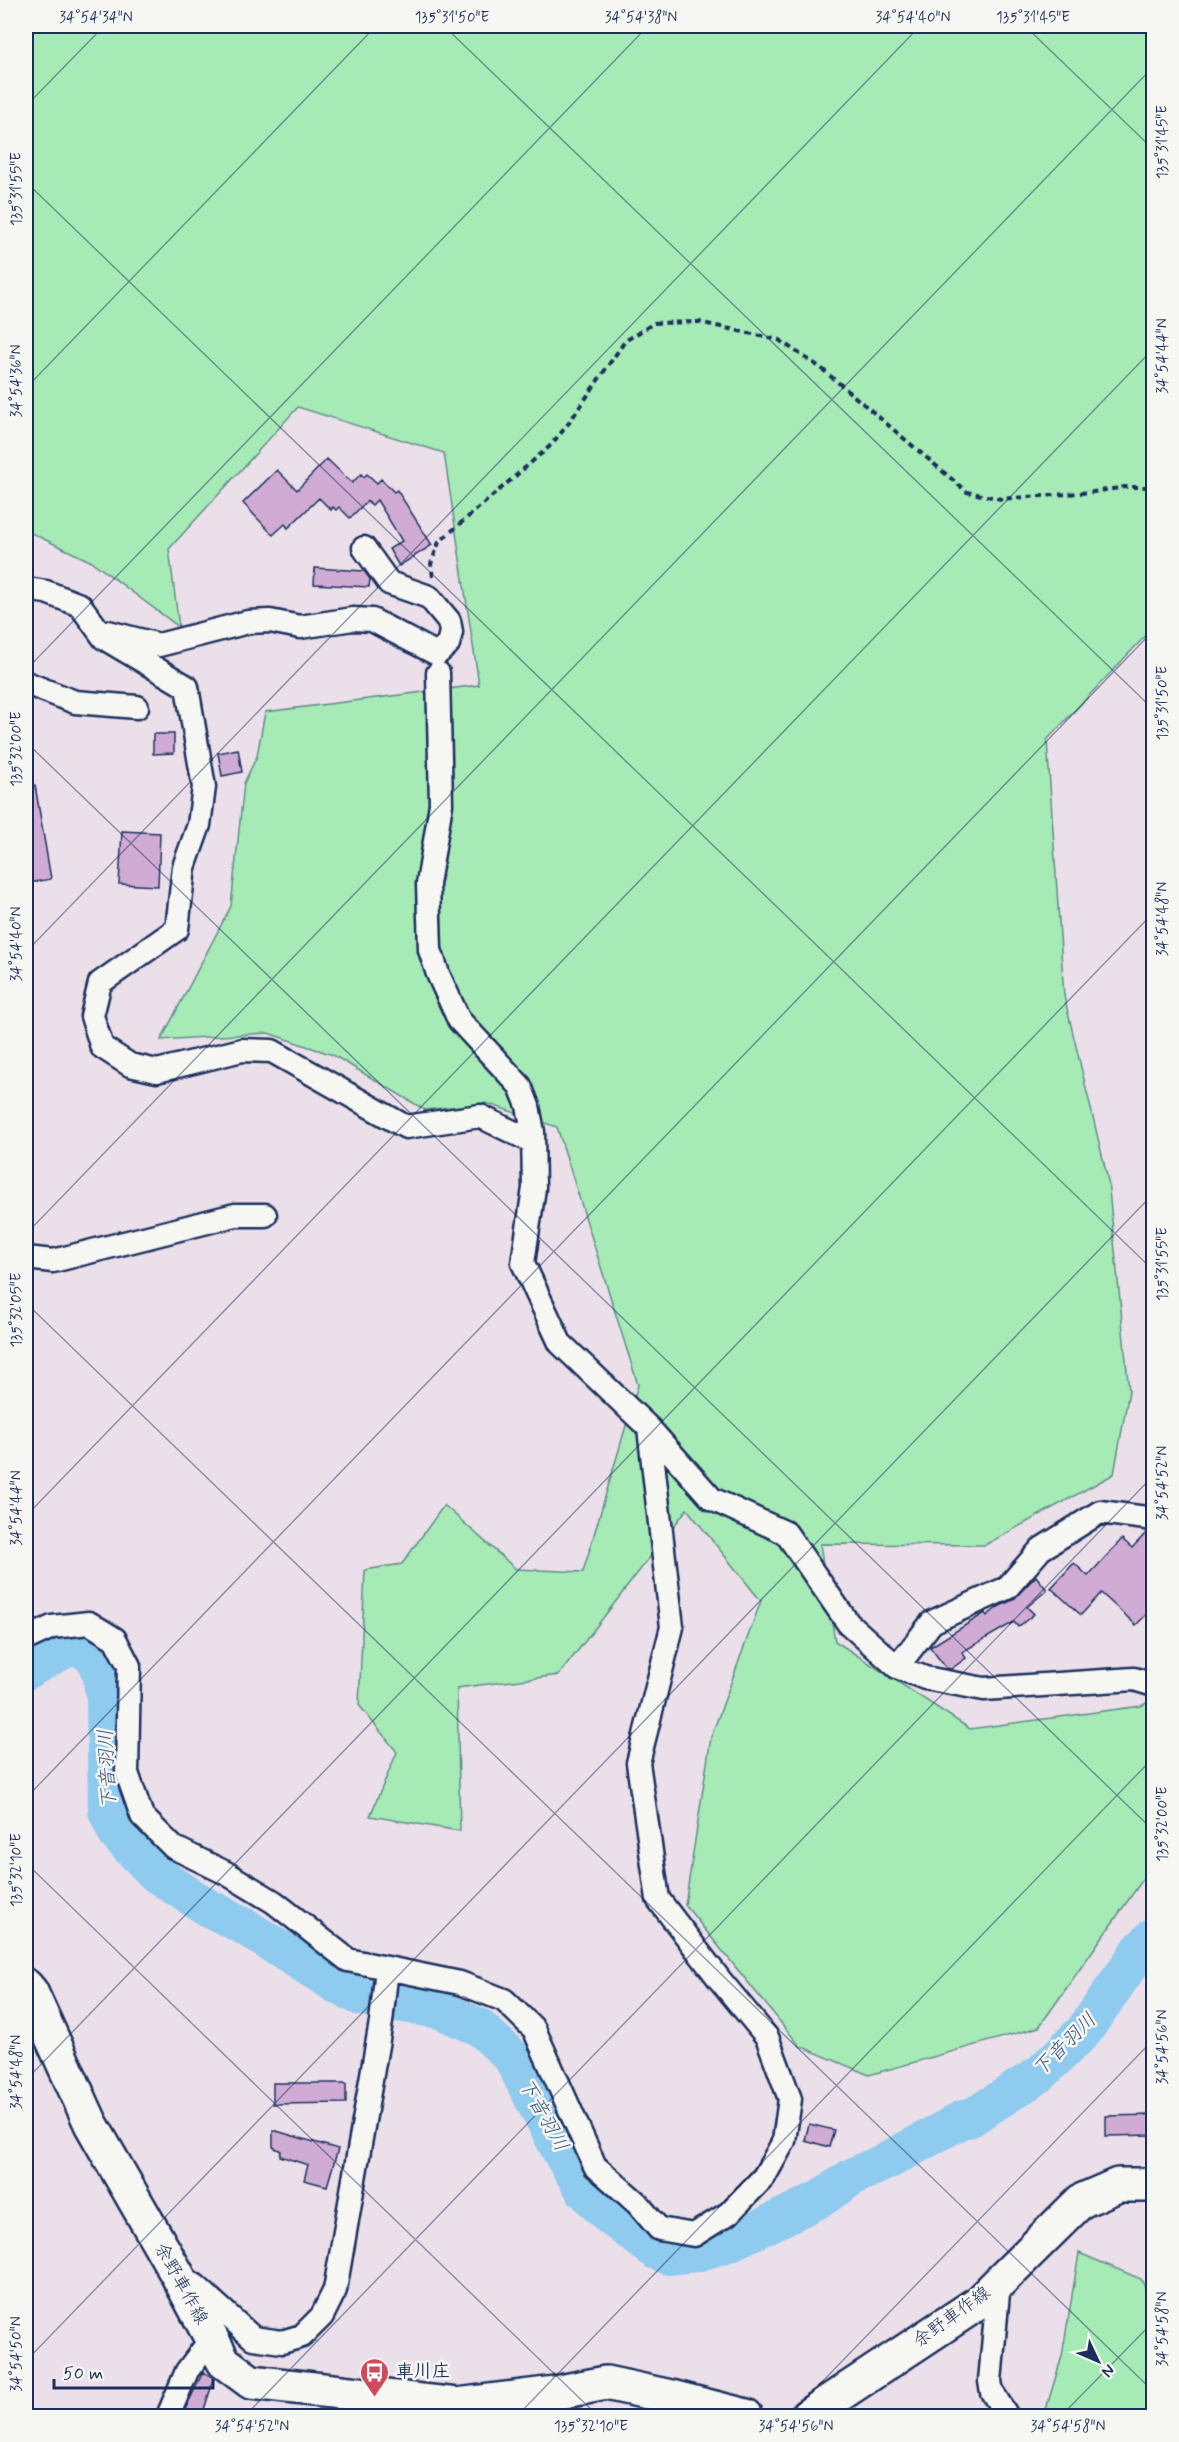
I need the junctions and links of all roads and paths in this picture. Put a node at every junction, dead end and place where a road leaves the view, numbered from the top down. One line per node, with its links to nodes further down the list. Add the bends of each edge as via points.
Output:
1 (1154, 487): 4 (path, via 1001,499 967,492 821,368 779,340 699,322 654,323 624,341 549,447 439,542 430,564)
2 (364, 548): 4 (street, via 389,583 429,597)
3 (26, 589): 5 (street, via 80,605)
4 (439, 607): 5 (street, via 451,632 448,644 437,654 372,620 300,627 270,621 248,622 159,645)
5 (98, 628): 9 (street, via 104,638 187,687 204,787 200,825 184,867 177,929 100,983 92,1016 102,1047 130,1065 157,1071 242,1050 272,1051 406,1127 480,1116)
6 (438, 673): 9 (street, via 441,804 428,884 430,950 459,1020 520,1086 528,1106)
7 (26, 683): 8 (street, via 75,702)
8 (137, 707)
9 (533, 1142): 12 (street, via 534,1188 523,1263 560,1343)
10 (265, 1215): 11 (street, via 235,1215 53,1261)
11 (26, 1258)
12 (649, 1428): 15 (street, via 712,1498 786,1533 848,1623); 17 (street, via 672,1627 638,1763 658,1899 767,2037 790,2099 784,2141 764,2177 729,2213 694,2235 659,2229 637,2203 595,2166 534,2029 504,2000 460,1983)
13 (1154, 1519): 15 (street, via 1100,1512 1041,1549 1007,1588 932,1622)
14 (26, 1639): 17 (street, via 52,1627 88,1623 115,1639 129,1665 127,1773 142,1816 173,1847 274,1902 348,1960)
15 (897, 1667): 16 (street, via 925,1678 984,1689 1134,1679)
16 (1154, 1685)
17 (387, 1968): 20 (street, via 335,2290 322,2316 302,2336 282,2342 253,2338 196,2286)
18 (26, 1986): 20 (main road, 余野車作線, via 91,2124)
19 (1154, 2185): 21 (main road, 余野車作線, via 1118,2185 1081,2201)
20 (177, 2274): 22 (main road, 余野車作線)
21 (999, 2282): 25 (main road, 余野車作線, via 978,2303); 26 (street, via 990,2381)
22 (211, 2338): 23 (street, via 187,2372); 24 (main road, 余野車作線, via 224,2362 250,2382 457,2405 606,2383)
23 (168, 2416)
24 (746, 2416)
25 (807, 2416)
26 (1006, 2416)

